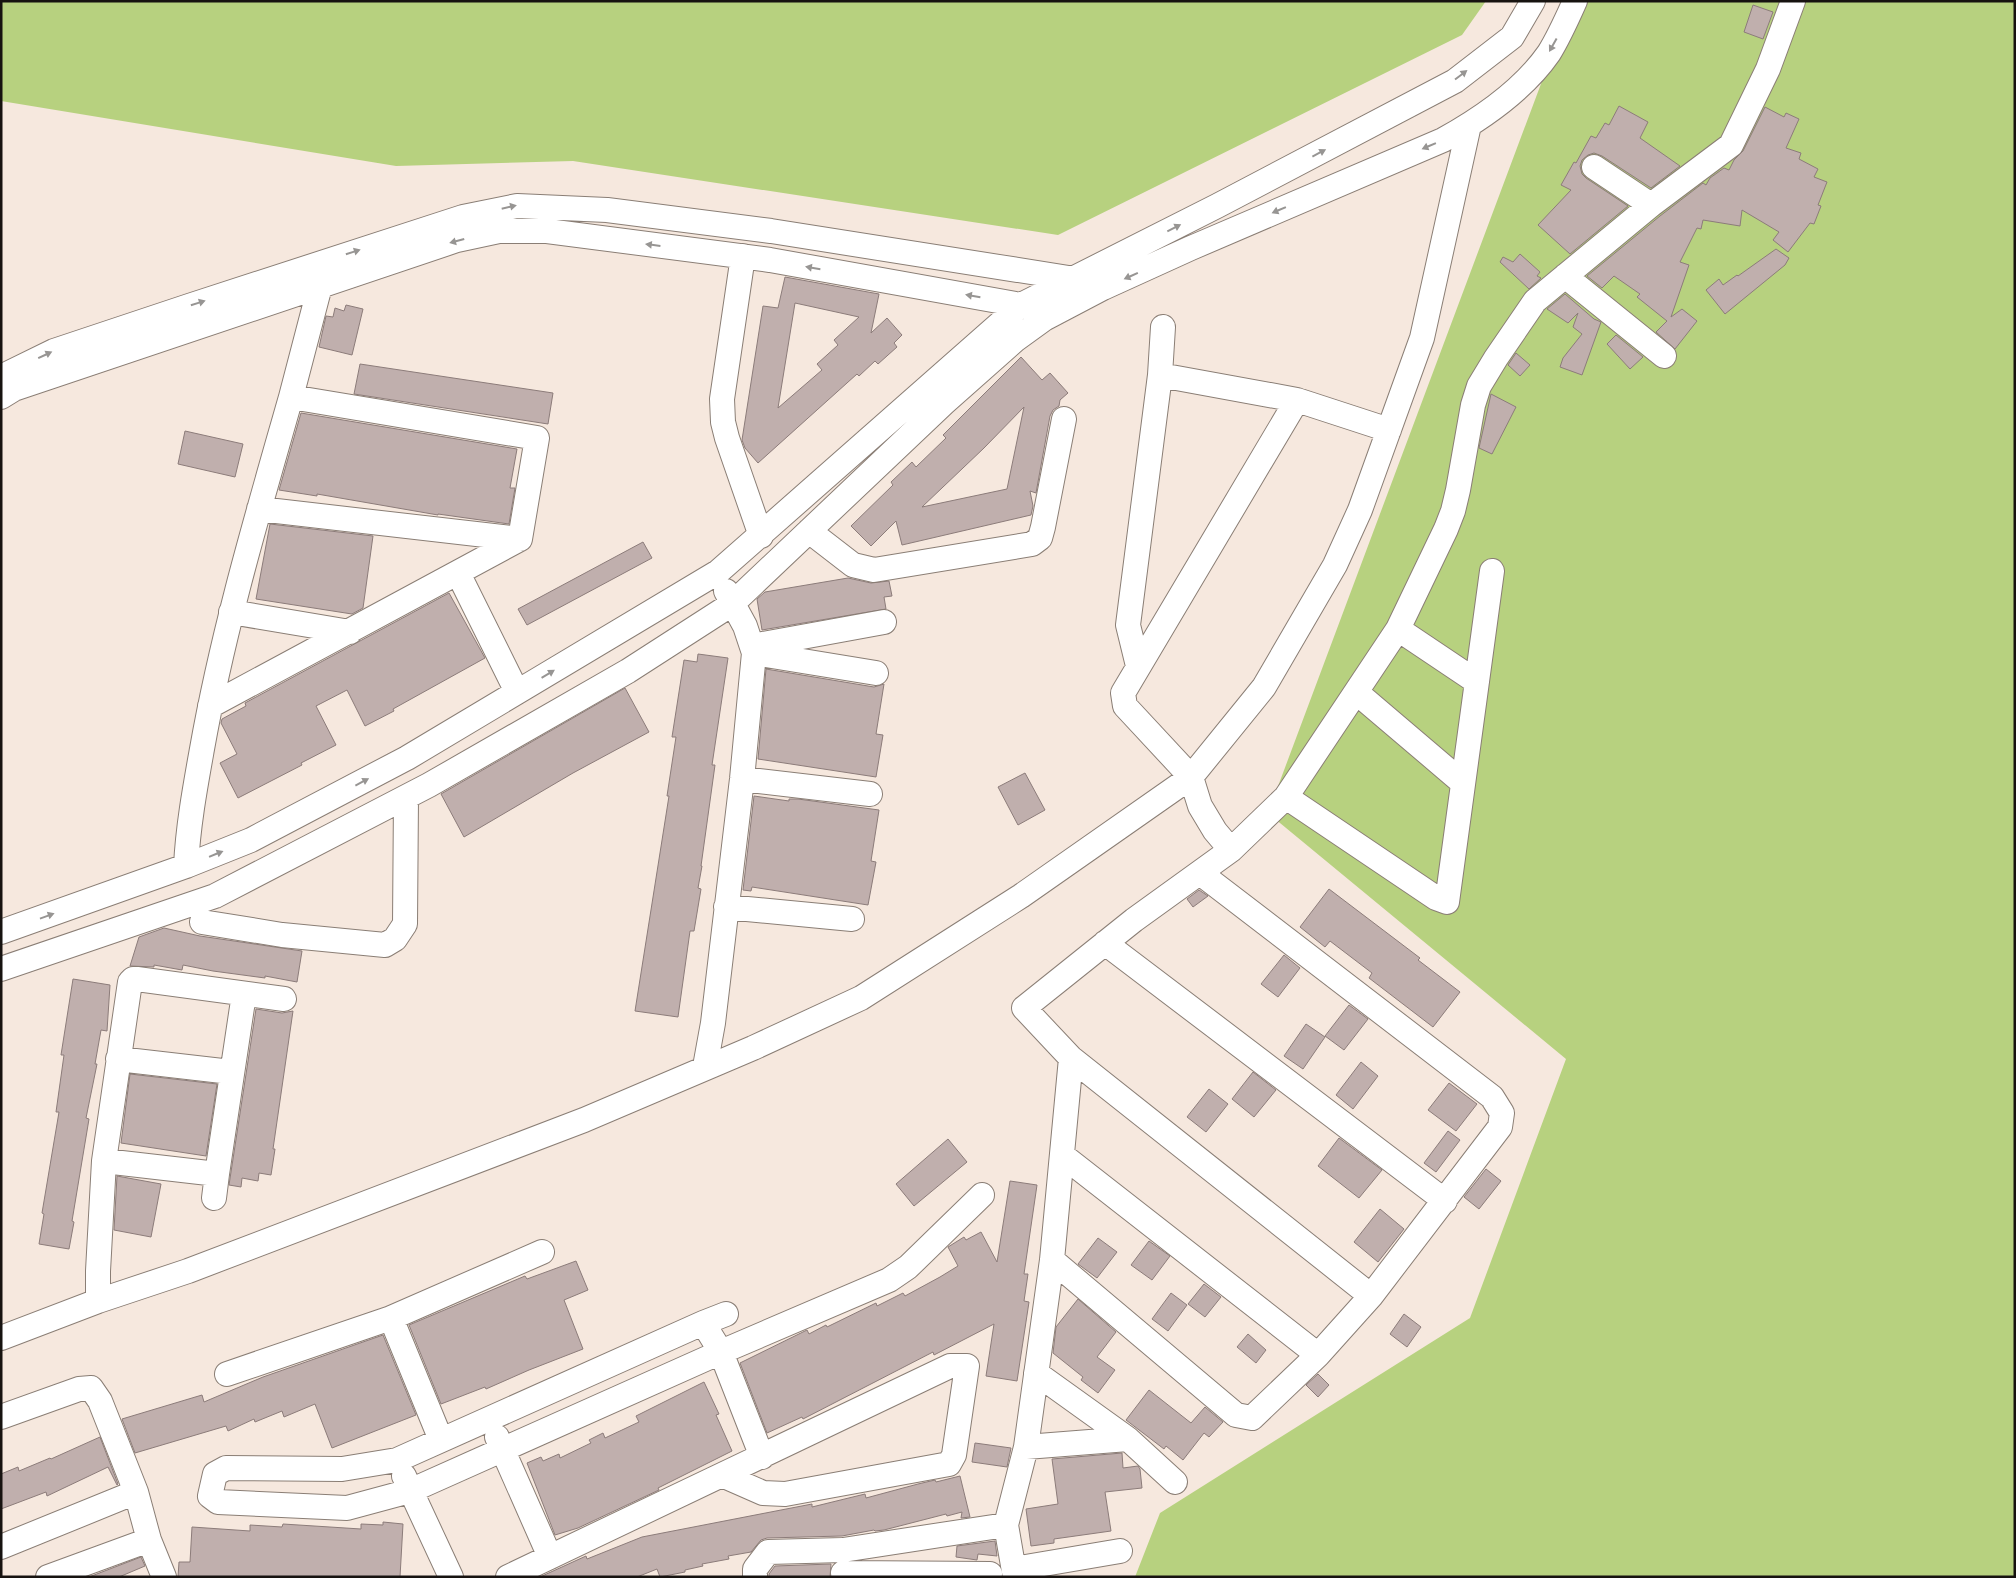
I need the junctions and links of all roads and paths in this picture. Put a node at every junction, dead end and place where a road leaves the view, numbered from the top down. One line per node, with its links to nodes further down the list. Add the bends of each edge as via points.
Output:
1 (1534, 1): 9 (street, one-way to 1, via 1455,80 1512,37)
2 (1575, 1): 4 (street, one-way to 4, via 1549,52 1530,75)
3 (1793, 1): 6 (street, via 1768,69 1731,145)
4 (1469, 125): 11 (street, one-way to 11, via 1443,140); 22 (street, via 1422,338)
5 (1594, 167): 6 (street)
6 (1651, 204): 8 (street)
7 (743, 256): 10 (street, one-way to 10, via 547,231 499,231 457,240); 12 (street, one-way to 7); 25 (street, via 722,399 723,422)
8 (1565, 276): 15 (street); 33 (street, via 1535,301 1479,386 1453,511)
9 (1073, 278): 11 (street); 12 (street); 17 (street, one-way to 9, via 54,351 454,220 517,206 608,210 771,231)
10 (320, 286): 18 (street, via 14,389); 19 (street)
11 (1103, 288): 13 (street)
12 (1022, 304): 13 (street); 25 (street)
13 (1051, 316): 24 (street, via 1008,346)
14 (1163, 327): 16 (street)
15 (1664, 356)
16 (1160, 375): 20 (street); 36 (street, via 1128,625)
17 (1, 377)
18 (1, 397)
19 (291, 397): 23 (street); 26 (street, via 537,438)
20 (1297, 400): 22 (street); 36 (street)
21 (1064, 419): 24 (street, via 1043,527 1040,538 1032,544 874,570 853,565)
22 (1389, 430): 42 (street, via 1360,510 1335,565 1264,687)
23 (259, 509): 26 (street); 31 (street)
24 (809, 531): 30 (street)
25 (761, 536): 28 (street)
26 (520, 539): 29 (street)
27 (1492, 571): 38 (street)
28 (718, 572): 30 (street); 39 (street, one-way to 28)
29 (458, 573): 34 (street); 39 (street)
30 (732, 604): 35 (street, via 745,626); 46 (street, via 628,671)
31 (231, 612): 34 (street); 41 (street)
32 (884, 622): 35 (street)
33 (1398, 629): 38 (street); 40 (street)
34 (350, 632): 41 (street)
35 (753, 650): 37 (street); 43 (street)
36 (1138, 666): 42 (street, via 1123,693 1125,706)
37 (876, 673)
38 (1477, 682): 44 (street)
39 (516, 692): 49 (street, one-way to 39, via 251,840 381,771)
40 (1356, 692): 44 (street); 47 (street)
41 (210, 706): 49 (street, via 188,828)
42 (1191, 777): 48 (street, via 1200,806); 61 (street, via 1021,896 861,998)
43 (742, 779): 45 (street); 51 (street)
44 (1463, 783): 47 (street, via 1447,902 1436,898)
45 (870, 794)
46 (406, 797): 53 (street, via 405,924 385,945 282,935); 56 (street, via 215,896)
47 (1286, 797): 48 (street)
48 (1231, 850): 50 (street)
49 (186, 866): 54 (street, one-way to 49)
50 (1200, 873): 55 (street); 68 (street, via 1492,1097 1502,1113 1500,1127)
51 (726, 907): 52 (street); 61 (street)
52 (852, 919)
53 (202, 922)
54 (1, 932)
55 (1105, 943): 59 (street, via 1024,1008); 68 (street)
56 (1, 970)
57 (244, 994): 58 (street); 60 (street, via 133,979 129,986); 62 (street)
58 (284, 999)
59 (1071, 1058): 63 (street); 71 (street)
60 (118, 1060): 62 (street); 64 (street)
61 (705, 1067): 72 (street, via 584,1120 188,1272)
62 (231, 1072): 65 (street)
63 (1062, 1156): 70 (street); 78 (street)
64 (104, 1161): 65 (street); 72 (street)
65 (217, 1174): 67 (street)
66 (982, 1195): 77 (street, via 908,1267 889,1280)
67 (214, 1198)
68 (1445, 1201): 71 (street)
69 (542, 1252): 74 (street)
70 (1052, 1260): 78 (street, via 1236,1415 1252,1418); 79 (street)
71 (1371, 1296): 78 (street)
72 (98, 1302): 76 (street)
73 (726, 1314): 75 (street)
74 (391, 1318): 80 (street); 84 (street)
75 (702, 1322): 77 (street); 82 (street)
76 (1, 1338)
77 (721, 1352): 86 (street); 87 (street)
78 (1318, 1355)
79 (1036, 1373): 83 (street); 85 (street)
80 (227, 1374)
81 (1, 1417): 92 (street, via 79,1389 91,1388 100,1401)
82 (489, 1418): 84 (street); 86 (street)
83 (1128, 1439): 85 (street); 90 (street)
84 (441, 1440): 88 (street)
85 (1026, 1447): 93 (street)
86 (503, 1450): 91 (street); 98 (street)
87 (762, 1457): 89 (street); 89 (street, via 950,1366 967,1366 954,1455 949,1464 785,1494 763,1493)
88 (397, 1460): 91 (street); 91 (street, via 342,1469 226,1468 215,1474 210,1496 218,1502 347,1508)
89 (722, 1475): 98 (street)
90 (1175, 1482)
91 (410, 1491): 104 (street)
92 (136, 1492): 94 (street); 95 (street)
93 (1006, 1525): 96 (street); 99 (street)
94 (149, 1540): 102 (street); 103 (street)
95 (1, 1547)
96 (843, 1550): 101 (street); 106 (street, via 768,1552 754,1568)
97 (1120, 1551): 99 (street)
98 (550, 1557): 105 (street)
99 (1014, 1573)
100 (990, 1574): 101 (street)
101 (843, 1575)
102 (48, 1577)
103 (164, 1577)
104 (451, 1577)
105 (508, 1577)
106 (754, 1577)

